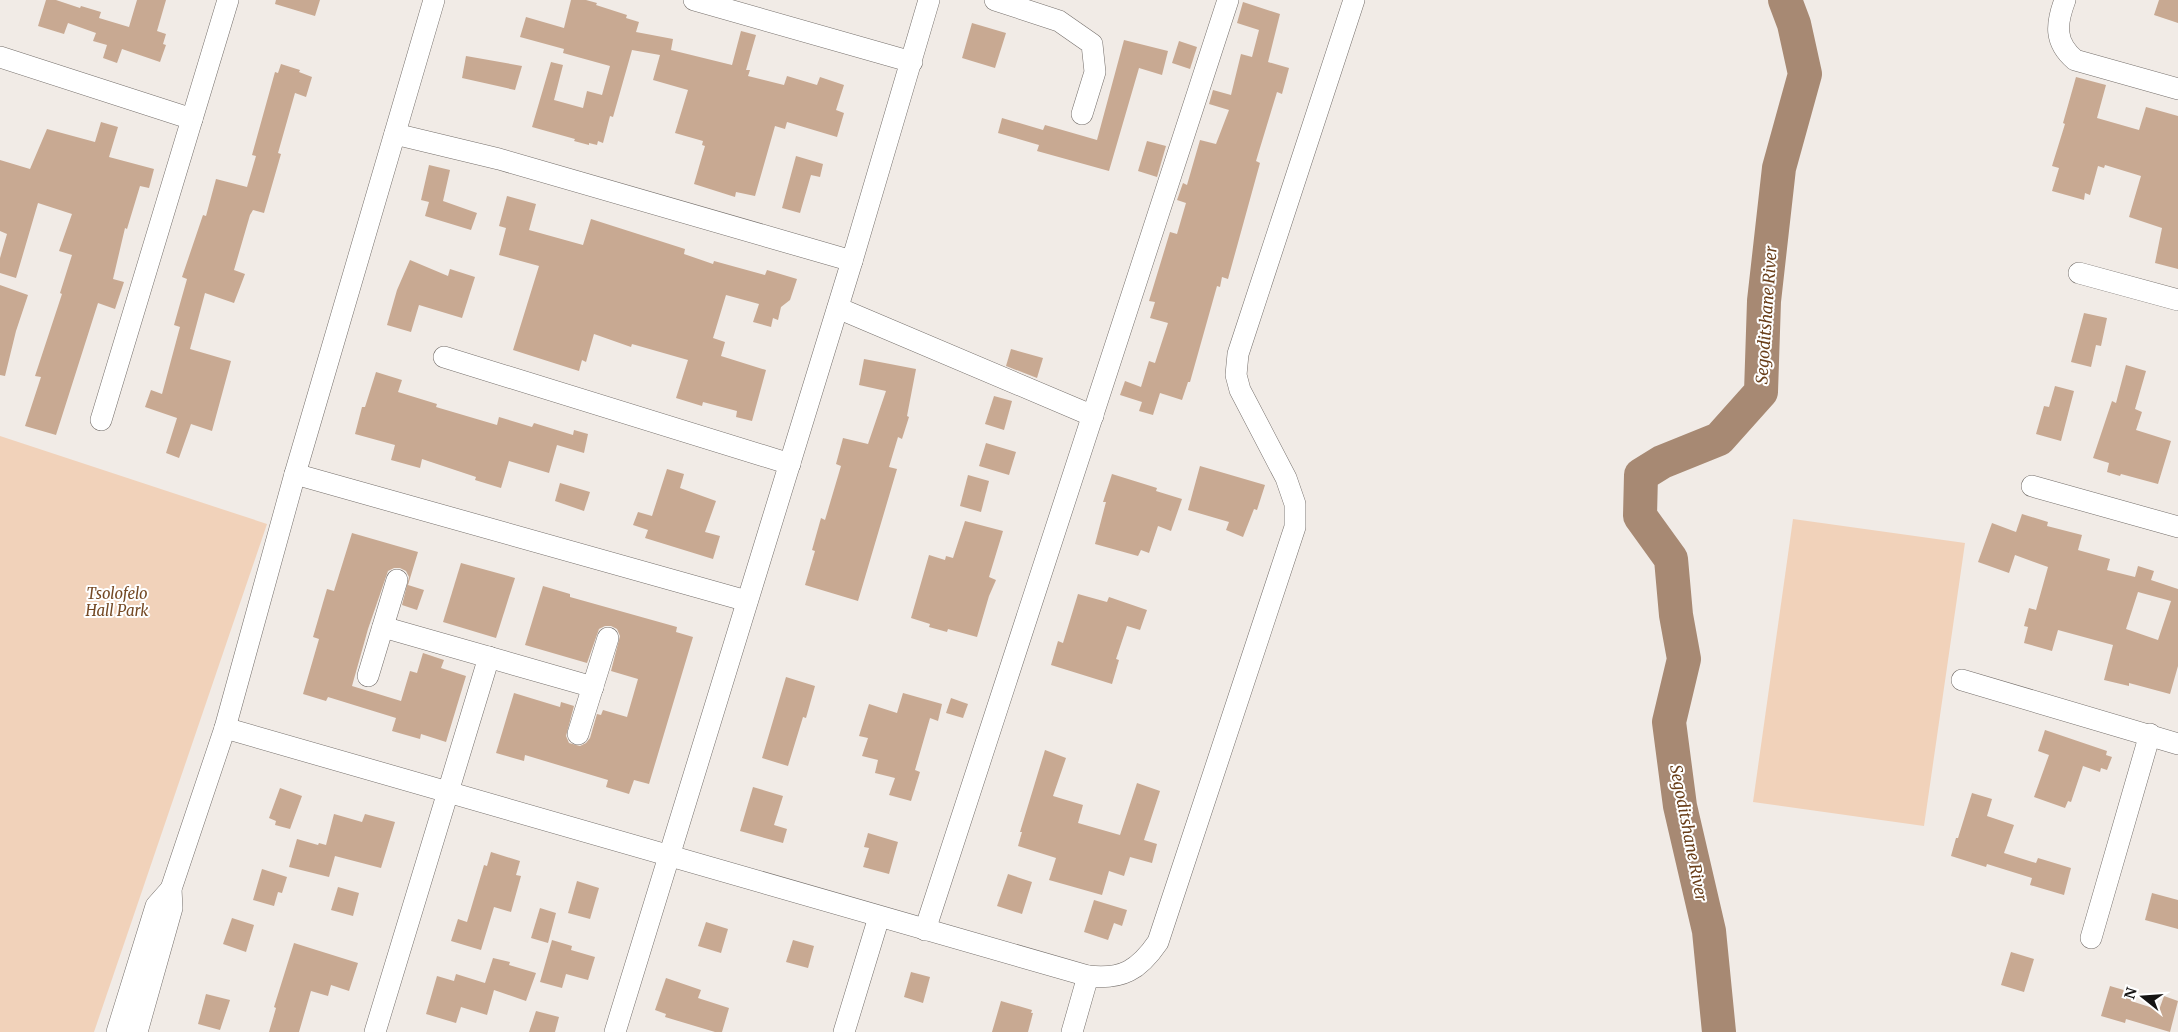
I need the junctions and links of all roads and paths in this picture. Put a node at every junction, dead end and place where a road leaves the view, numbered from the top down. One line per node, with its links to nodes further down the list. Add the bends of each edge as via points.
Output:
1 (228, 0): 13 (street)
2 (434, 0): 14 (street)
3 (694, 0): 10 (street)
4 (929, 0): 10 (street)
5 (995, 0): 12 (street, via 1059,21 1092,44 1095,72)
6 (1228, 0): 20 (street)
7 (1354, 0): 44 (street, via 1238,354 1236,375 1240,390 1286,478 1295,504 1295,527 1158,942 1134,970 1102,978)
8 (2065, 0): 11 (street, via 2058,27 2060,42 2074,60)
9 (0, 57): 13 (street)
10 (912, 62): 15 (street)
11 (2178, 89)
12 (1082, 114)
13 (192, 119): 21 (street)
14 (395, 134): 15 (street, via 499,160); 23 (street)
15 (852, 261): 18 (street)
16 (2080, 273): 17 (street)
17 (2178, 300)
18 (838, 308): 20 (street); 22 (street)
19 (444, 357): 22 (street)
20 (1093, 416): 42 (street)
21 (101, 420)
22 (790, 464): 27 (street)
23 (295, 474): 27 (street); 34 (street)
24 (2032, 486): 25 (street)
25 (2178, 527)
26 (397, 580): 28 (street)
27 (748, 601): 39 (street)
28 (383, 627): 30 (street); 31 (street)
29 (608, 638): 33 (street)
30 (489, 657): 33 (street); 38 (street)
31 (368, 676)
32 (1962, 680): 36 (street)
33 (593, 687): 35 (street)
34 (225, 728): 38 (street); 40 (street)
35 (578, 734)
36 (2150, 734): 37 (street); 43 (street)
37 (2178, 744)
38 (447, 792): 39 (street); 47 (street)
39 (670, 855): 41 (street); 48 (street)
40 (171, 889): 45 (street, via 156,906); 46 (street, via 172,908)
41 (878, 917): 42 (street); 49 (street)
42 (926, 930): 44 (street)
43 (2091, 938)
44 (1088, 976): 50 (street)
45 (117, 1032)
46 (137, 1032)
47 (375, 1032)
48 (615, 1032)
49 (844, 1032)
50 (1072, 1032)

